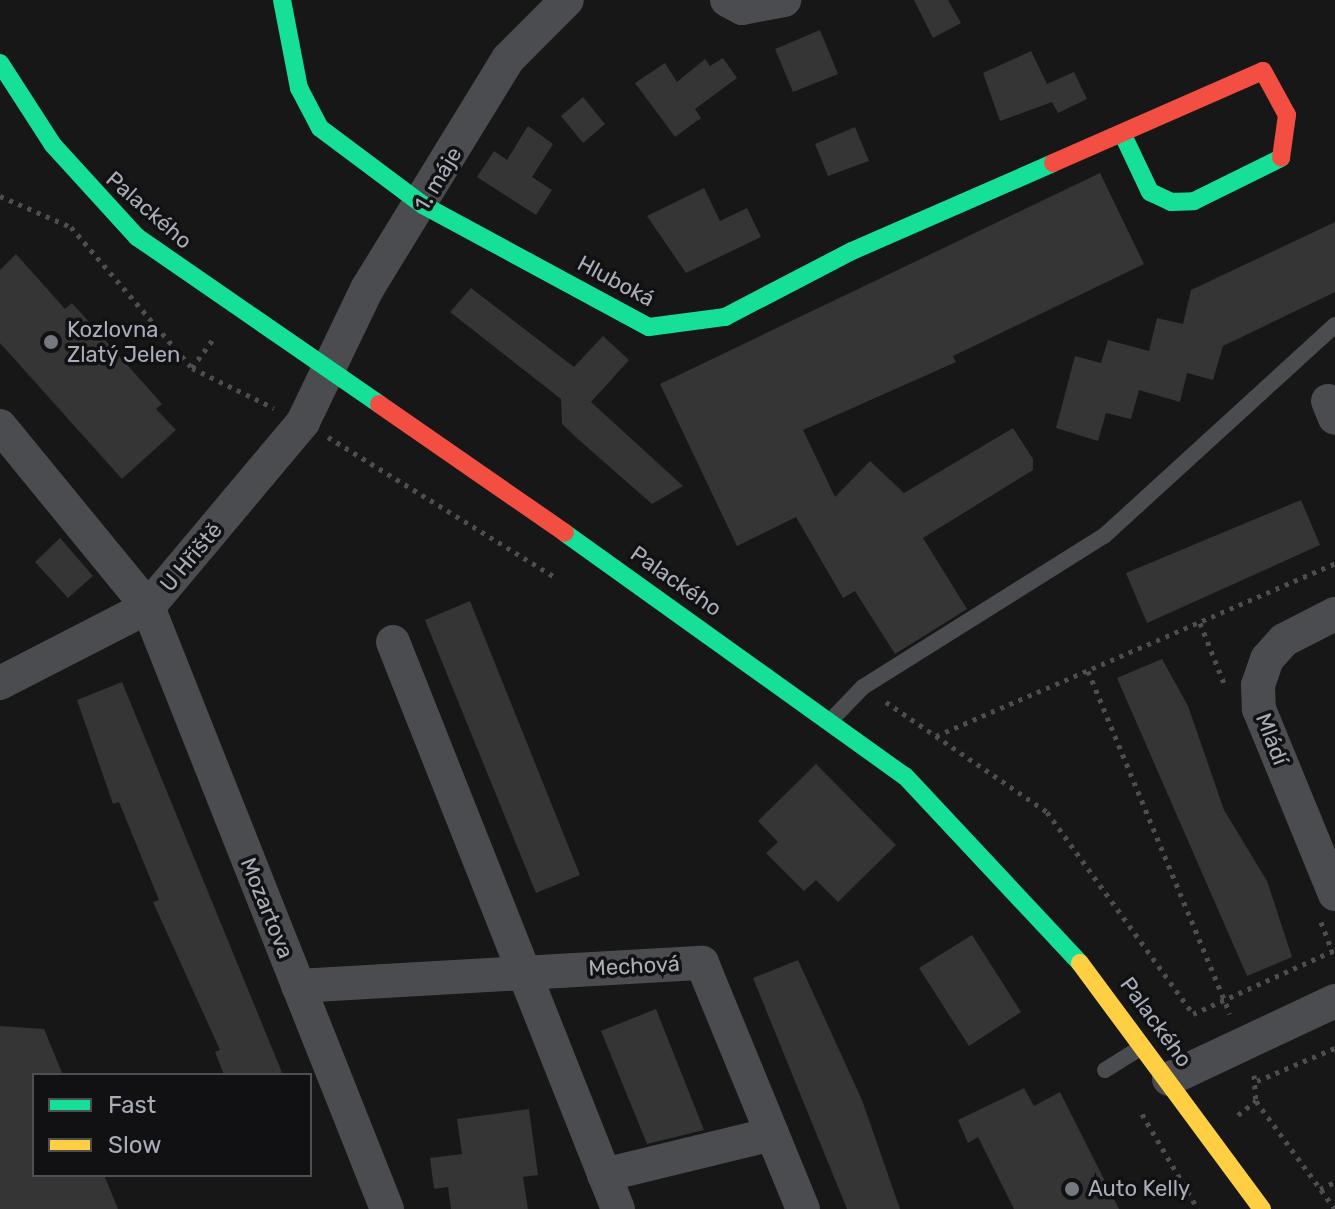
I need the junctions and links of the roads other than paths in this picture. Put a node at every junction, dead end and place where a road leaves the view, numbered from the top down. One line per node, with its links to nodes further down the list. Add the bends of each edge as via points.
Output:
1 (282, 0): 7 (street, Hluboká, via 299,88 320,128)
2 (567, 0): 7 (street, 1. máje, via 508,59)
3 (727, 0): 4 (street, via 742,8)
4 (784, 0)
5 (0, 63): 9 (street, Palackého, via 53,145 111,213)
6 (1123, 135): 6 (street, Hluboká, via 1150,192 1171,202 1194,201 1278,164 1288,141 1287,115 1263,71); 7 (street, Hluboká, via 852,251 725,317 649,327)
7 (423, 205): 9 (street, 1. máje, via 367,289)
8 (1335, 325): 15 (lane, via 1104,536 863,687)
9 (328, 371): 11 (street, U Hřiště, via 303,422); 15 (street, Palackého)
10 (0, 426): 11 (street, Mozartova)
11 (148, 607): 14 (street, U Hřiště); 18 (street, Mozartova)
12 (1335, 614): 16 (street, Mládí, via 1284,640 1267,659 1258,685 1259,709)
13 (393, 642): 17 (street)
14 (1, 682)
15 (833, 718): 20 (street, Palackého, via 958,825)
16 (1335, 894)
17 (524, 972): 18 (street, Mechová); 23 (street, Mechová, via 702,963); 24 (street)
18 (298, 986): 25 (street, Mozartova)
19 (1335, 1001): 22 (street)
20 (1144, 1046): 21 (lane); 22 (street, Palackého)
21 (1110, 1067)
22 (1169, 1079): 28 (street, Palackého)
23 (772, 1134): 24 (street); 27 (street, Mechová)
24 (604, 1175): 26 (street)
25 (387, 1209)
26 (618, 1209)
27 (803, 1209)
28 (1262, 1209)

